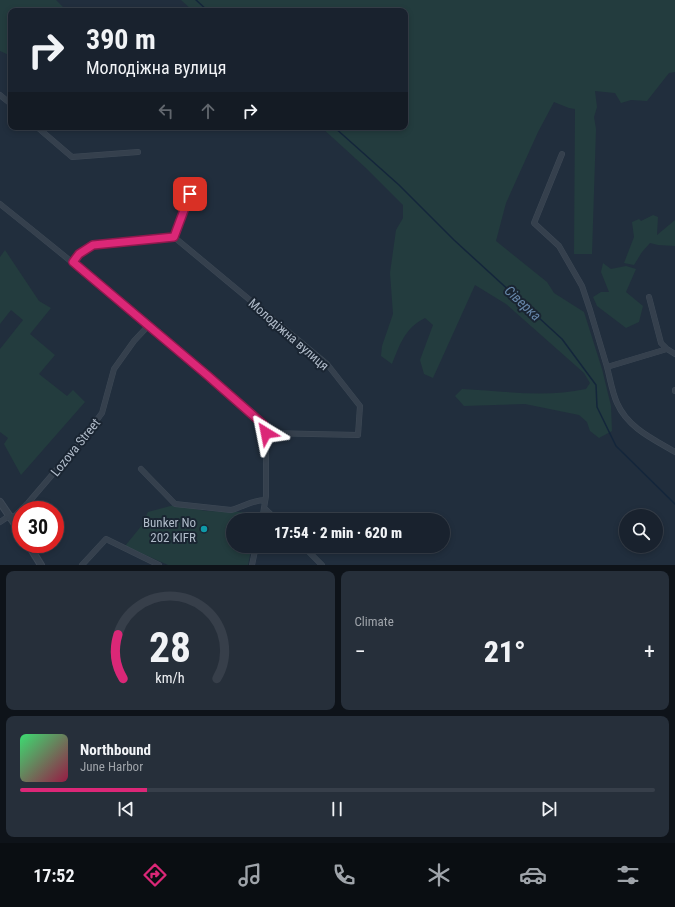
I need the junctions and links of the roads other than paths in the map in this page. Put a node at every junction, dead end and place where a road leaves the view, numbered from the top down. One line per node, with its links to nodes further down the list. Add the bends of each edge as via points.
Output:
1 (0, 95): 2 (street)
2 (8, 102)
3 (40, 130): 4 (street, via 72,157)
4 (138, 152)
5 (562, 154): 14 (street, via 534,223 559,246 582,286)
6 (190, 194): 8 (street)
7 (0, 204): 9 (street)
8 (174, 237): 9 (street, via 93,245); 15 (street, Молодіжна вулиця, via 327,364 360,406 358,435)
9 (73, 262): 11 (street)
10 (649, 297): 12 (street, via 661,343)
11 (148, 326): 15 (street, via 264,425); 23 (street, Lozova Street, via 114,369 102,412 81,441 28,503)
12 (666, 349): 13 (street); 14 (street)
13 (675, 354)
14 (607, 367): 16 (street, via 617,403 627,419 639,431)
15 (266, 433): 18 (street)
16 (675, 452)
17 (140, 469): 18 (street, via 175,504 231,510 257,500)
18 (265, 500): 20 (street)
19 (0, 502): 23 (street)
20 (264, 508): 21 (street); 22 (street)
21 (263, 513)
22 (269, 513)
23 (11, 517): 24 (street, Lozova Street)
24 (0, 522)
25 (33, 553): 28 (street)
26 (255, 553): 31 (street)
27 (310, 553): 32 (street)
28 (39, 564)
29 (82, 565): 30 (street, via 106,539)
30 (159, 565)
31 (252, 565)
32 (322, 565)

